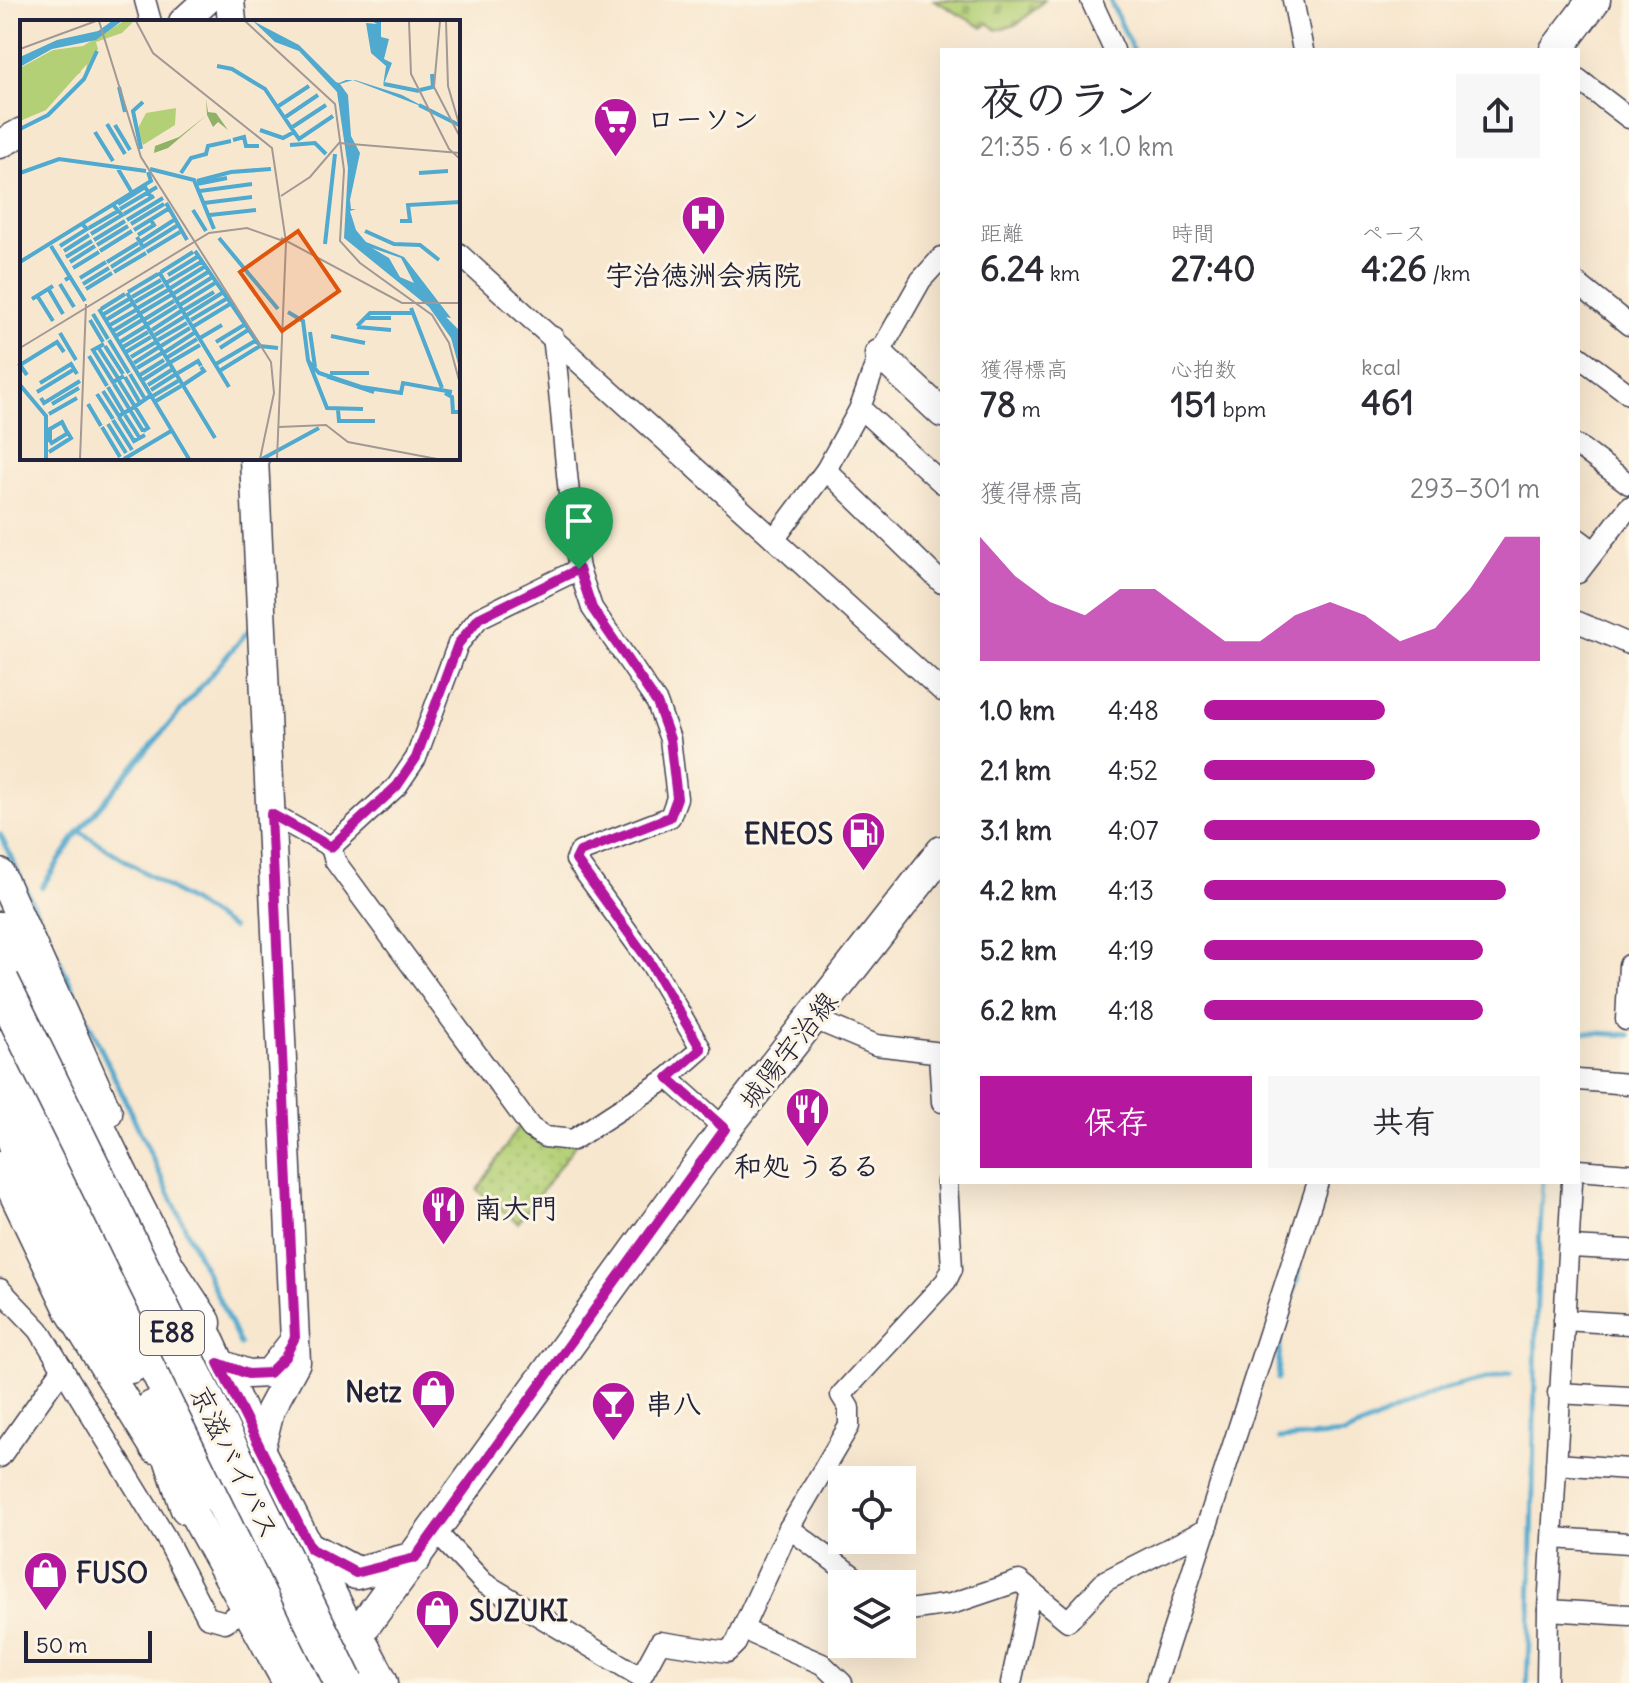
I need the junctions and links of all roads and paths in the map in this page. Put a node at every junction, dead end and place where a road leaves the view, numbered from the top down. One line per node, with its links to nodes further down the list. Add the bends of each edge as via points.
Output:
1 (145, 0): 7 (street)
2 (207, 0): 8 (street)
3 (230, 0): 9 (street)
4 (1091, 0): 10 (street)
5 (1293, 0): 11 (street)
6 (1594, 0): 12 (main road)
7 (150, 20)
8 (185, 20)
9 (232, 20)
10 (1104, 45)
11 (1303, 48)
12 (1558, 48)
13 (1580, 81): 14 (street)
14 (1629, 118)
15 (20, 133): 16 (street)
16 (0, 144)
17 (460, 255): 21 (street)
18 (940, 259): 22 (street, via 921,280)
19 (1580, 286): 20 (street)
20 (1629, 325)
21 (553, 337): 33 (street); 36 (street, via 566,437 567,503)
22 (879, 354): 25 (street); 26 (street)
23 (1580, 357): 24 (street)
24 (1629, 394)
25 (860, 408): 29 (street); 30 (street)
26 (940, 411)
27 (1580, 447): 31 (street)
28 (254, 460): 41 (street)
29 (826, 470): 33 (street); 37 (street)
30 (940, 481)
31 (1629, 484)
32 (1629, 507): 34 (street)
33 (776, 537): 40 (street)
34 (1586, 545): 35 (street)
35 (1580, 566)
36 (579, 569): 42 (street, via 479,618 458,644 416,758 397,786); 51 (street, via 592,608 657,703 670,739 677,798 670,817 580,852 576,860 651,964 701,1049)
37 (940, 581)
38 (1580, 623): 39 (street)
39 (1629, 644)
40 (940, 689)
41 (271, 814): 42 (street); 70 (street)
42 (331, 847): 51 (street, via 335,861 531,1128 545,1137 573,1140)
43 (940, 855): 47 (main road, 城陽宇治線)
44 (0, 873): 67 (street)
45 (3, 953): 67 (highway, via 166,1269); 99 (highway, 京滋バイパス / E88, bridge)
46 (1629, 976): 48 (street)
47 (814, 1019): 50 (street, via 876,1045); 55 (main road, 城陽宇治線)
48 (1626, 1020)
49 (0, 1049): 97 (highway, 京滋バイパス / E88)
50 (940, 1053)
51 (668, 1078): 55 (street)
52 (1580, 1080): 53 (street)
53 (1629, 1084)
54 (1, 1096): 79 (highway, via 166,1436)
55 (725, 1129): 82 (main road, 城陽宇治線)
56 (0, 1166): 65 (street)
57 (1580, 1170): 58 (street)
58 (1629, 1174)
59 (947, 1184): 80 (street, via 952,1269 841,1395 849,1408 849,1426)
60 (1317, 1184): 81 (street)
61 (1572, 1184): 62 (street)
62 (1571, 1247): 63 (street); 66 (street)
63 (1629, 1250)
64 (0, 1289): 69 (street)
65 (70, 1312): 69 (street); 79 (street)
66 (1564, 1320): 68 (street); 73 (street)
67 (202, 1323): 71 (street)
68 (1629, 1324)
69 (39, 1330): 72 (street)
70 (295, 1337): 71 (street, via 269,1373 248,1374); 75 (street, via 296,1362 270,1410)
71 (218, 1363): 75 (street)
72 (63, 1368): 76 (street); 89 (street, via 166,1538 207,1617 225,1622)
73 (1558, 1393): 74 (street); 77 (street)
74 (1629, 1397)
75 (260, 1450): 85 (street)
76 (0, 1457)
77 (1556, 1464): 78 (street); 83 (street)
78 (1629, 1469)
79 (189, 1506): 89 (street)
80 (789, 1528): 87 (street); 93 (street)
81 (1207, 1529): 88 (street, via 1105,1581 1068,1621); 103 (street)
82 (435, 1531): 86 (main road, 城陽宇治線); 95 (street, via 484,1583)
83 (1553, 1538): 84 (street); 91 (street)
84 (1629, 1543)
85 (311, 1549): 86 (main road, via 356,1573); 94 (street)
86 (415, 1558): 94 (main road, 城陽宇治線)
87 (845, 1570)
88 (1031, 1590): 90 (street, via 1019,1581 951,1604); 102 (street)
89 (247, 1609): 96 (street)
90 (916, 1609)
91 (1548, 1610): 92 (street); 104 (street)
92 (1629, 1615)
93 (742, 1629): 95 (street, via 727,1652 660,1642); 101 (street, via 822,1664)
94 (355, 1638): 98 (highway); 100 (highway)
95 (640, 1680)
96 (287, 1683)
97 (315, 1683)
98 (323, 1683)
99 (344, 1683)
100 (379, 1683)
101 (842, 1683)
102 (1011, 1683)
103 (1156, 1683)
104 (1547, 1683)

